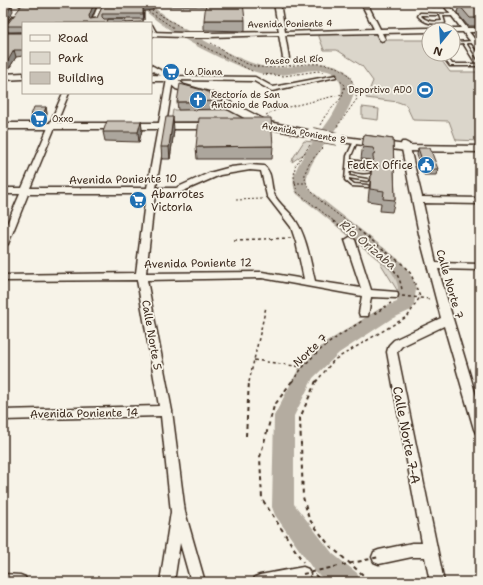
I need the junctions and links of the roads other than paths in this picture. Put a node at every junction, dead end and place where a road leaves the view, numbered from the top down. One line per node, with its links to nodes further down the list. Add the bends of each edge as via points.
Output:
1 (21, 3): 8 (street); 23 (street)
2 (102, 3): 9 (street); 10 (street); 15 (street)
3 (159, 3): 4 (street); 12 (street, bridge)
4 (204, 3)
5 (277, 3): 21 (street)
6 (364, 3): 20 (street)
7 (445, 3): 14 (street)
8 (44, 4)
9 (78, 4)
10 (123, 4)
11 (131, 4): 12 (street)
12 (138, 4)
13 (441, 15): 13 (lane, via 444,22 435,23 423,20 419,16); 14 (lane)
14 (453, 15): 18 (street)
15 (94, 22)
16 (421, 30): 20 (street, Avenida Poniente 4)
17 (461, 30): 18 (street)
18 (465, 30): 19 (street); 25 (street)
19 (480, 30)
20 (377, 31): 21 (street, Avenida Poniente 4); 24 (street)
21 (282, 33): 22 (street, Avenida Poniente 4, bridge); 28 (street)
22 (153, 34)
23 (4, 35)
24 (382, 39)
25 (474, 42): 26 (lane); 27 (street)
26 (464, 43): 29 (lane, via 478,65 451,65)
27 (480, 50)
28 (286, 58)
29 (449, 62)
30 (152, 68): 35 (street)
31 (3, 76): 32 (street)
32 (22, 76)
33 (334, 76): 35 (street, via 276,89 269,88 255,79)
34 (152, 78): 35 (street)
35 (173, 85): 37 (street, via 211,96); 41 (street, Calle Norte 5)
36 (66, 94): 38 (street)
37 (262, 122): 39 (street, Avenida Poniente 8); 43 (street, Avenida Poniente 8, bridge, via 312,134 336,135)
38 (53, 125): 40 (street); 41 (street); 51 (street)
39 (245, 125)
40 (3, 126)
41 (163, 126): 42 (street); 49 (street, Calle Norte 5)
42 (230, 126)
43 (356, 142): 45 (street, Avenida Poniente 8); 47 (lane)
44 (480, 144): 45 (street, Avenida Poniente 8)
45 (405, 146): 46 (street, Avenida Poniente 8); 53 (street, Calle Norte 7)
46 (480, 149)
47 (348, 169): 48 (lane); 48 (lane, via 355,168); 48 (lane, via 354,176); 48 (lane, via 353,185)
48 (368, 173)
49 (151, 191): 51 (street, Avenida Poniente 10); 59 (street, Calle Norte 5); 61 (street, Avenida Poniente 10, via 180,190 215,174 263,168 266,171 272,198 292,221)
50 (3, 192): 51 (street, Avenida Poniente 10)
51 (24, 192): 56 (street)
52 (480, 201): 53 (street)
53 (419, 203): 54 (street); 57 (street, Calle Norte 7)
54 (480, 206)
55 (353, 238): 62 (street)
56 (3, 244)
57 (432, 266): 58 (street); 65 (street, Calle Norte 7)
58 (480, 267)
59 (141, 276): 60 (street, Avenida Poniente 12); 61 (street, Avenida Poniente 12, via 258,274); 67 (street, Calle Norte 5)
60 (3, 278)
61 (310, 282): 62 (street, Avenida Poniente 12)
62 (367, 292): 63 (street, Avenida Poniente 12); 64 (street)
63 (397, 297)
64 (366, 316)
65 (448, 320): 66 (street, Calle Norte 7); 71 (street, Calle Norte 7-A, via 398,343 392,352)
66 (476, 400): 69 (street, Calle Norte 7)
67 (166, 411): 68 (street, Avenida Poniente 14); 70 (street, Calle Norte 5)
68 (3, 415)
69 (480, 430)
70 (178, 512): 76 (street, Calle Norte 5); 77 (street)
71 (430, 550): 72 (street, via 412,550); 79 (street, Calle Norte 7-A)
72 (379, 557)
73 (305, 568): 78 (street)
74 (3, 581): 75 (street)
75 (20, 582)
76 (167, 582)
77 (198, 582)
78 (260, 582)
79 (437, 582)

